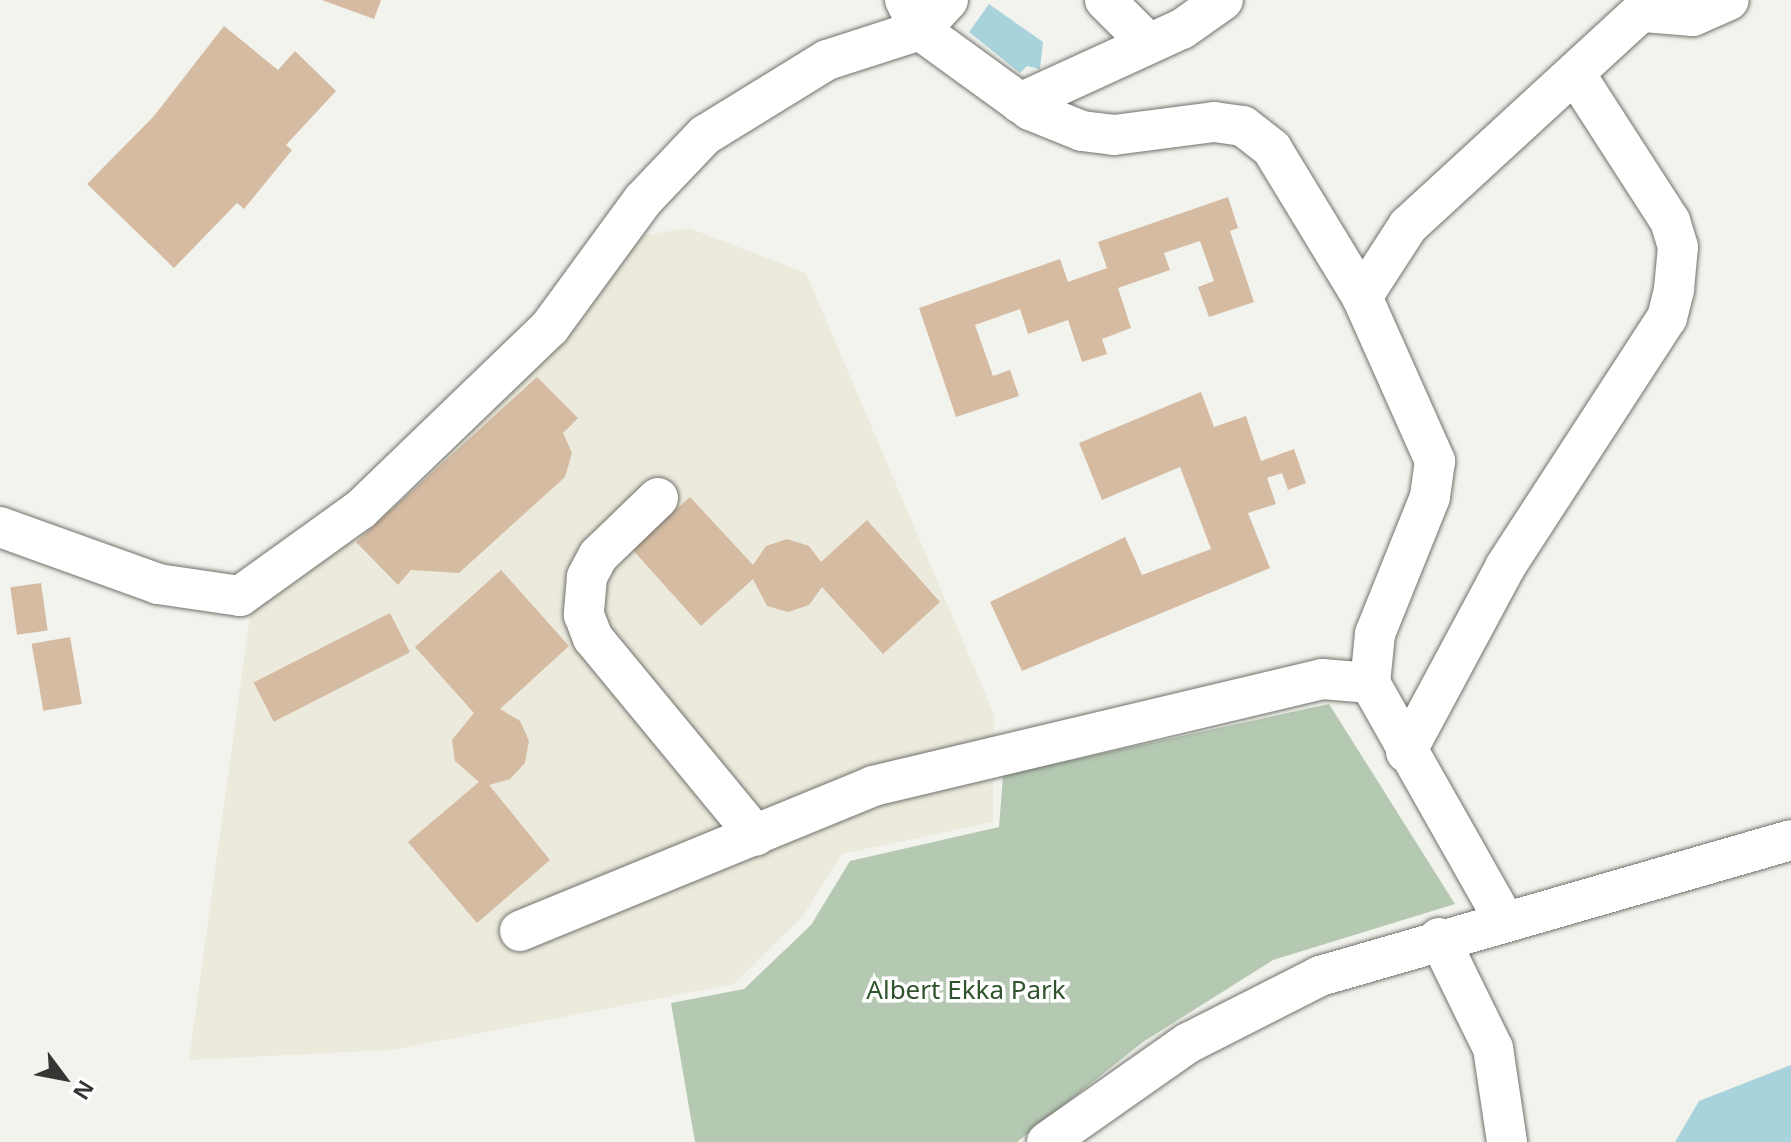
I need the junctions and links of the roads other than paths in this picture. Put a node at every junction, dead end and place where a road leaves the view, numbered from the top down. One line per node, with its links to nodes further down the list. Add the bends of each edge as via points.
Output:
1 (948, 0): 6 (street)
2 (1105, 0): 7 (street)
3 (1223, 0): 7 (street)
4 (1729, 0): 5 (street, via 1693,16)
5 (1649, 6): 8 (street)
6 (912, 15): 9 (street); 12 (street, via 705,135 643,200 550,327 361,509 240,596 158,584)
7 (1148, 43): 9 (street)
8 (1576, 75): 10 (street, via 1408,226); 14 (street, via 1670,221 1678,247 1667,318 1505,567)
9 (1020, 103): 10 (street, via 1082,131 1114,135 1214,122 1243,126 1272,149)
10 (1362, 297): 13 (street, via 1435,461 1430,497 1375,634)
11 (658, 498): 15 (street, via 598,556 587,577 584,615 593,638)
12 (0, 527)
13 (1370, 683): 14 (street); 15 (street, via 1322,679 873,786)
14 (1406, 752): 17 (street)
15 (756, 836): 18 (street)
16 (1791, 840): 17 (street)
17 (1504, 920): 19 (street)
18 (520, 931)
19 (1439, 938): 20 (street, via 1247,1009); 21 (street, via 1493,1048)
20 (1047, 1142)
21 (1507, 1142)

